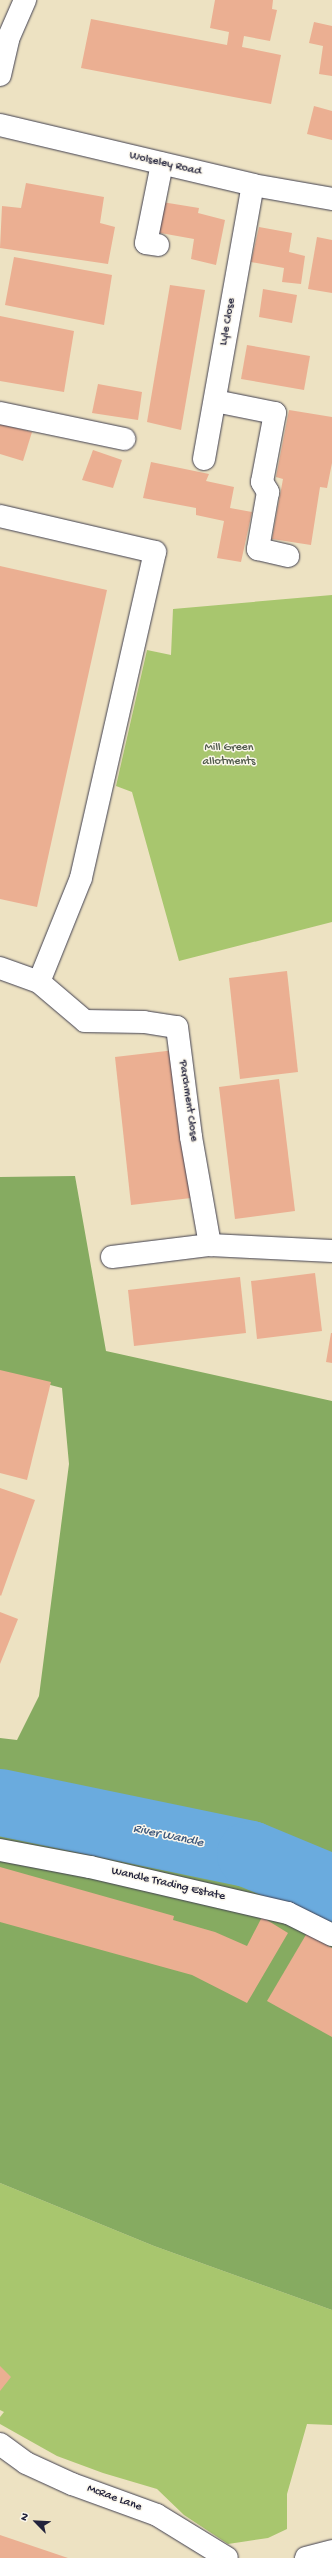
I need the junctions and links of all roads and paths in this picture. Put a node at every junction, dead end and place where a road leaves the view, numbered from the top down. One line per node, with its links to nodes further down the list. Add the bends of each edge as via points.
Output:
1 (25, 0): 2 (street, via 8,39)
2 (0, 75)
3 (0, 125): 4 (street, Wolseley Road)
4 (162, 164): 5 (street, Wolseley Road); 7 (street, via 146,243)
5 (253, 185): 6 (street, Wolseley Road); 8 (street, Lyle Close)
6 (332, 198)
7 (158, 245)
8 (215, 401): 11 (street, Lyle Close); 13 (street, via 275,413 262,482 268,492 258,549)
9 (0, 413): 10 (street)
10 (124, 439)
11 (204, 459)
12 (0, 516): 15 (street, via 155,552 80,878)
13 (288, 556)
14 (0, 968): 15 (street, Parchment Close)
15 (39, 982): 16 (street, Parchment Close, via 85,1021 144,1022 177,1027 191,1137)
16 (210, 1245): 17 (street); 18 (street)
17 (332, 1252)
18 (112, 1257)
19 (0, 1850): 20 (street, Wandle Trading Estate, via 288,1913)
20 (332, 1935)
21 (0, 2444): 23 (street, McRae Lane, via 26,2463 72,2484 157,2515)
22 (332, 2551): 24 (street)
23 (227, 2558)
24 (306, 2558)

